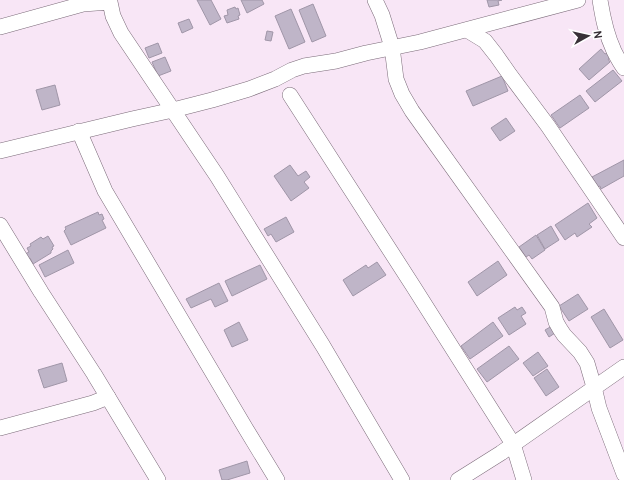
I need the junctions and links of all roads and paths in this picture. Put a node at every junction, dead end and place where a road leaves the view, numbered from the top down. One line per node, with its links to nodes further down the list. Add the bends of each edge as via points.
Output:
1 (375, 0): 7 (street)
2 (578, 0): 6 (street)
3 (600, 0): 8 (street, via 608,40)
4 (111, 1): 5 (street, via 83,4); 10 (street, via 113,16 121,33)
5 (0, 27)
6 (467, 30): 7 (street); 14 (street, via 485,41 496,55)
7 (392, 47): 10 (street, via 304,66 249,89); 16 (street, via 396,79 412,111 552,307 560,329 587,363)
8 (624, 68)
9 (290, 95): 19 (street)
10 (173, 110): 11 (street); 23 (street, via 315,333)
11 (79, 131): 12 (street); 22 (street, via 105,191)
12 (0, 151)
13 (0, 225): 17 (street)
14 (624, 238)
15 (624, 367): 16 (street)
16 (594, 387): 19 (street); 20 (street, via 599,408)
17 (108, 397): 18 (street); 21 (street)
18 (1, 427)
19 (513, 444): 24 (street); 25 (street)
20 (624, 474)
21 (158, 480)
22 (277, 480)
23 (402, 480)
24 (458, 480)
25 (524, 480)

